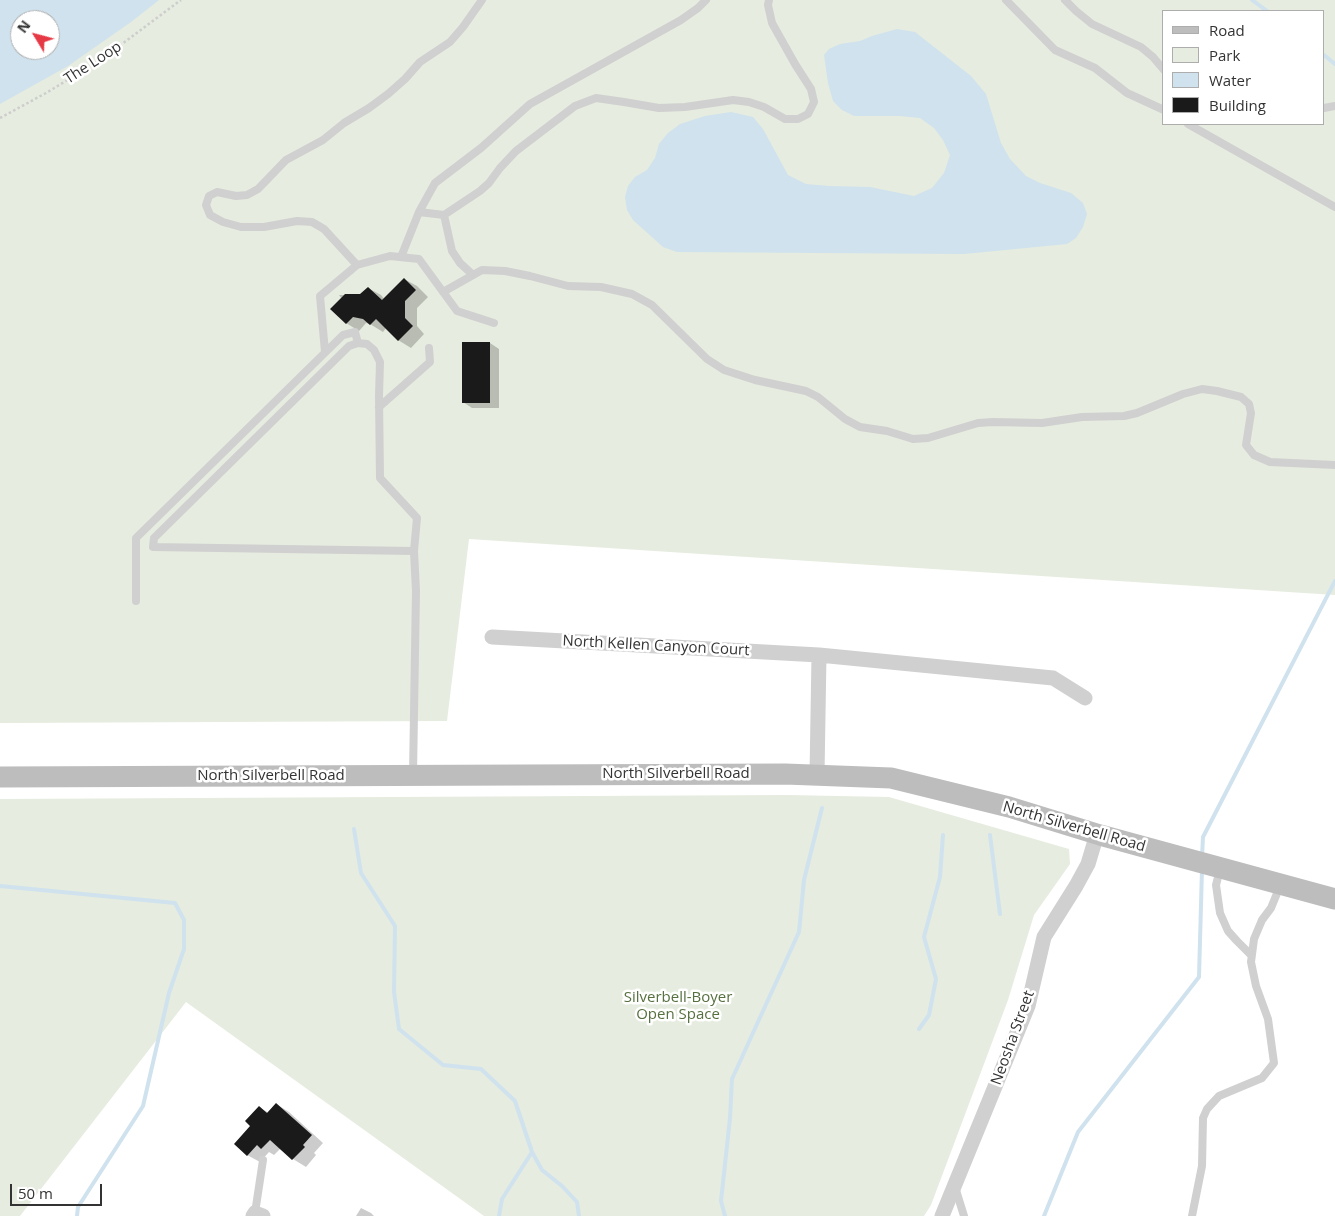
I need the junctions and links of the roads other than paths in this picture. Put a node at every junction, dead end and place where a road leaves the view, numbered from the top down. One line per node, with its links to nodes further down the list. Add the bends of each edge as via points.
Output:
1 (482, 0): 13 (lane, via 450,42 420,62 405,79 369,108 323,140 286,160 258,189 247,195 217,192 209,196 206,205 210,215 241,227 312,222 324,229)
2 (706, 0): 10 (lane, via 681,20 530,104 481,148 435,183)
3 (769, 0): 11 (lane, via 772,23 811,88 814,102 808,114 798,119 785,119 764,107 733,100 659,108 596,98 575,106 516,151 489,183)
4 (1006, 0): 7 (lane, via 1055,50 1095,68 1128,93)
5 (1065, 0): 6 (lane, via 1092,24 1141,47)
6 (1162, 68)
7 (1162, 109)
8 (1190, 125): 9 (lane)
9 (1335, 207)
10 (419, 212): 11 (lane); 12 (lane)
11 (444, 215): 14 (lane, via 452,251)
12 (401, 257): 13 (lane, via 390,256); 15 (lane, via 419,259)
13 (357, 265): 19 (lane, via 320,296)
14 (473, 275): 15 (lane); 21 (lane, via 482,270 505,271 568,286 632,294 652,305 707,359 724,370 806,391 860,426 913,439 928,438 978,422 1042,423 1082,417 1124,416 1202,389 1241,397 1249,404 1251,413 1246,446 1254,455 1270,462)
15 (443, 292): 16 (lane, via 457,311)
16 (494, 323)
17 (358, 343): 19 (lane, via 355,332 343,335); 20 (lane, via 374,350 380,362); 22 (lane, via 349,346 168,524 154,538 153,548)
18 (429, 348): 20 (lane, via 430,362)
19 (325, 352): 23 (lane, via 136,538)
20 (379, 407): 22 (lane, via 380,478 417,518)
21 (1335, 464)
22 (414, 551): 27 (lane)
23 (136, 601)
24 (492, 637): 25 (street, North Kellen Canyon Court)
25 (819, 654): 26 (street, North Kellen Canyon Court, via 1054,678); 28 (street)
26 (1085, 698)
27 (413, 774): 28 (main road, North Silverbell Road); 29 (main road, North Silverbell Road)
28 (817, 775): 30 (main road, North Silverbell Road, via 891,778)
29 (0, 777)
30 (1097, 834): 31 (main road, North Silverbell Road); 36 (street, Neosha Street, via 1088,864 1044,937 1028,1006)
31 (1221, 868): 32 (main road, North Silverbell Road); 34 (lane, via 1216,885 1220,913 1228,931)
32 (1281, 884): 33 (main road, North Silverbell Road); 34 (lane, via 1254,939)
33 (1335, 899)
34 (1252, 956): 40 (lane, via 1256,986 1268,1019 1274,1063 1262,1078 1220,1096 1207,1109 1203,1118 1202,1166)
35 (263, 1160): 37 (lane)
36 (955, 1186): 38 (street, Neosha Street); 39 (lane)
37 (257, 1215)
38 (942, 1216)
39 (964, 1216)
40 (1192, 1216)

